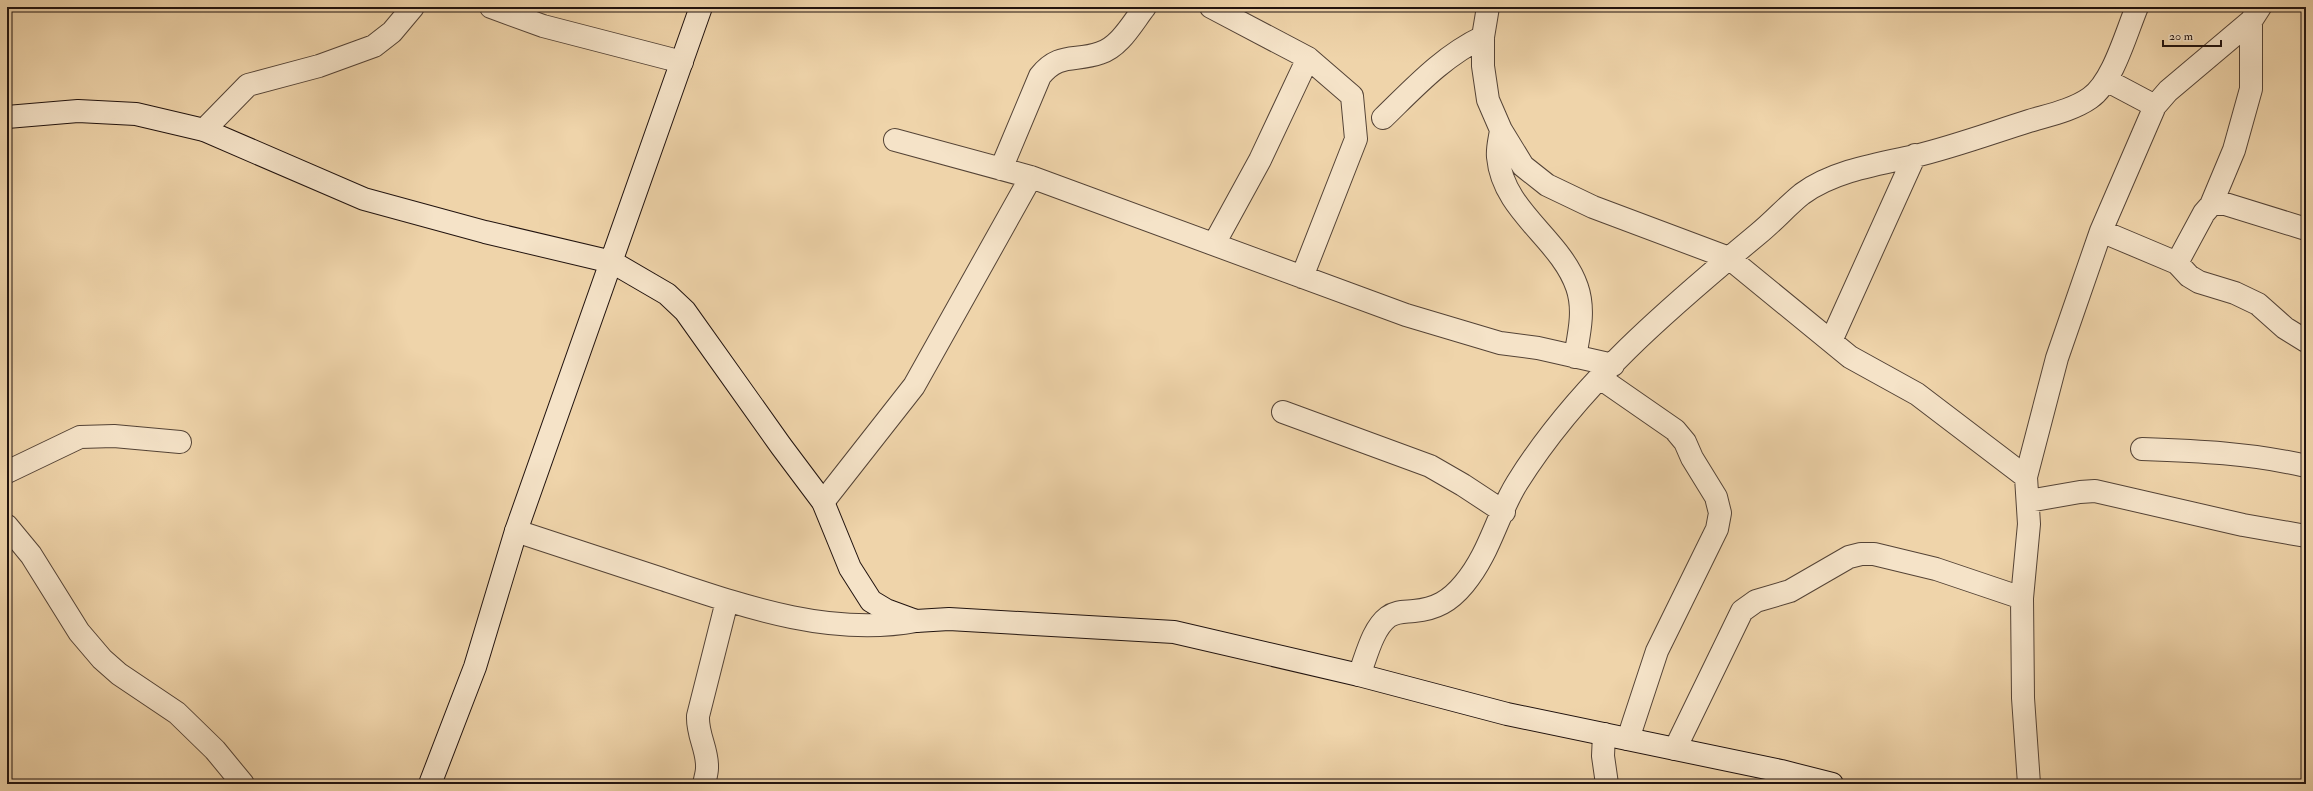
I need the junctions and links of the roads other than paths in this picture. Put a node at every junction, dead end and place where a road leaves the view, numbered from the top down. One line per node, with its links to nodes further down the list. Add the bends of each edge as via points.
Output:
1 (413, 7): 16 (street, via 392,32 374,46 319,66 248,85)
2 (491, 7): 11 (street, via 543,26)
3 (701, 7): 11 (street)
4 (1144, 7): 20 (street, via 1118,42 1101,53 1061,59 1048,66 1040,76)
5 (1211, 7): 10 (street)
6 (1488, 7): 9 (street)
7 (2136, 7): 12 (street)
8 (2255, 14): 13 (street, via 2168,91); 22 (street, via 2251,89 2234,150)
9 (1483, 37): 15 (street, via 1444,60); 17 (street, via 1482,66 1488,100)
10 (1308, 58): 25 (street, via 1260,160); 29 (street, via 1352,96 1356,139)
11 (682, 62): 27 (street)
12 (2106, 80): 13 (street); 19 (street, via 2090,98 2060,111)
13 (2155, 106): 24 (street)
14 (7, 117): 16 (street, via 78,111 129,114)
15 (1383, 118)
16 (204, 130): 27 (street, via 364,199 485,232)
17 (1501, 130): 26 (street, via 1523,166 1547,185 1593,207); 32 (street, via 1498,156 1505,186 1522,212 1559,254 1578,288 1582,320)
18 (894, 140): 20 (street)
19 (1915, 156): 26 (street, via 1897,158 1824,181 1801,195 1778,218); 30 (street)
20 (1001, 169): 21 (street)
21 (1031, 177): 25 (street); 41 (street, via 914,386)
22 (2211, 205): 23 (street, via 2222,203); 28 (street)
23 (2306, 229)
24 (2101, 230): 28 (street); 39 (street, via 2057,358)
25 (1214, 244): 29 (street)
26 (1729, 258): 30 (street); 33 (street, via 1650,327)
27 (612, 262): 41 (street, via 667,294 685,311); 44 (street)
28 (2177, 263): 31 (street, via 2199,282 2235,293 2258,304 2285,328)
29 (1302, 277): 32 (street, via 1406,315 1500,343 1538,348)
30 (1831, 341): 39 (street, via 1850,357 1917,394)
31 (2306, 341)
32 (1575, 357): 33 (street)
33 (1606, 371): 42 (street, via 1558,427 1516,484); 51 (street, via 1675,430 1685,442 1716,497 1720,513 1716,529 1657,651)
34 (1283, 412): 42 (street, via 1430,466)
35 (180, 442): 38 (street, via 114,436 80,437)
36 (2142, 450): 37 (street, via 2220,451)
37 (2306, 466)
38 (7, 472)
39 (2026, 477): 40 (street)
40 (2028, 501): 45 (street, via 2080,492 2096,492 2243,525); 46 (street, via 2029,524)
41 (823, 502): 48 (street, via 850,568 871,601 886,610)
42 (1504, 512): 49 (street, via 1488,547 1464,584 1443,605 1398,612 1387,618 1378,629)
43 (7, 526): 53 (street, via 31,555 79,632 102,659 119,674 177,713 215,750)
44 (516, 530): 47 (street); 54 (street, via 475,667)
45 (2306, 536)
46 (2022, 598): 52 (street, via 1936,568 1874,554 1849,557 1790,591 1756,601 1742,612); 58 (street, via 2023,698)
47 (727, 601): 48 (street, via 790,617 855,626 888,626); 55 (street, via 698,716 697,728 708,768)
48 (916, 621): 49 (street, via 965,620 1174,632)
49 (1359, 675): 50 (street, via 1507,714)
50 (1604, 734): 51 (street); 56 (street, via 1603,756)
51 (1628, 739): 52 (street)
52 (1675, 749): 57 (street)
53 (243, 784)
54 (430, 784)
55 (704, 784)
56 (1607, 784)
57 (1832, 784)
58 (2029, 784)

